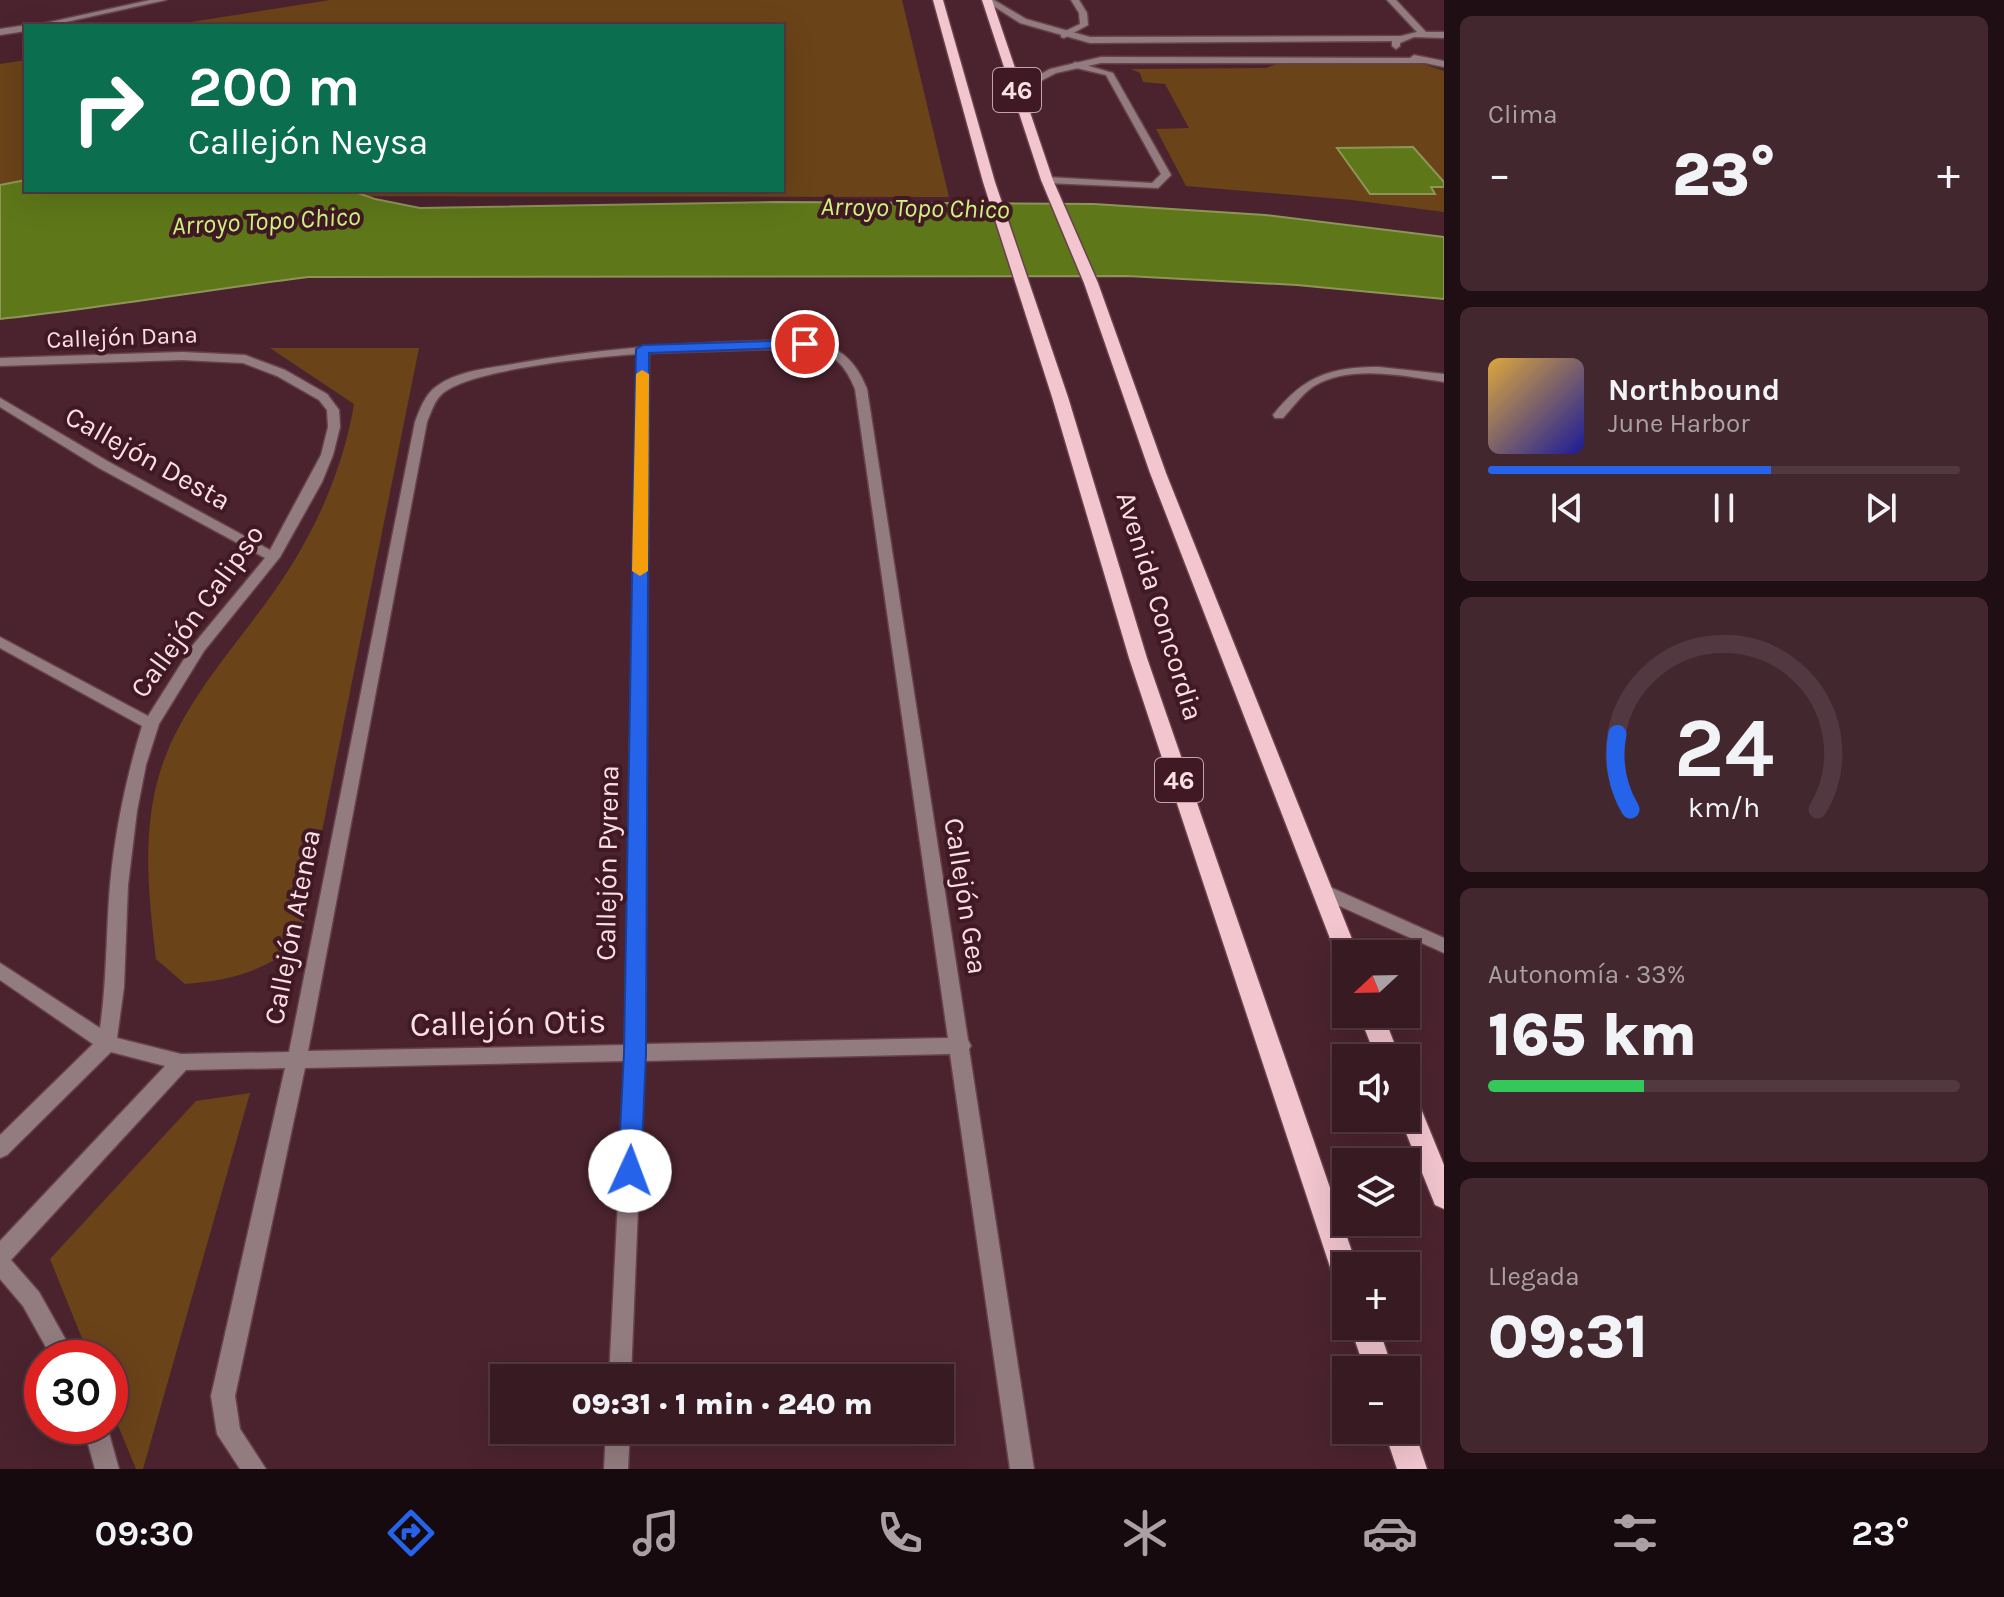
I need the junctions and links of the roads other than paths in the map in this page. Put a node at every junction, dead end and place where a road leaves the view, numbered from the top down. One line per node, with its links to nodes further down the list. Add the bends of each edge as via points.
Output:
1 (162, 0): 6 (street)
2 (938, 0): 43 (main road, Avenida Concordia / 46, via 989,182 1138,658)
3 (988, 0): 10 (street, via 1023,21); 20 (main road, Avenida Concordia / 46)
4 (1075, 0): 10 (street, via 1084,25)
5 (1391, 0): 9 (street)
6 (46, 24)
7 (24, 28): 8 (street)
8 (0, 32)
9 (1423, 33): 11 (street); 12 (street)
10 (1064, 35): 13 (street)
11 (1444, 35)
12 (1398, 38): 14 (street); 17 (street, via 1396,47)
13 (1090, 40): 14 (street); 16 (street)
14 (1219, 40): 15 (street)
15 (1232, 59): 16 (street); 17 (street)
16 (1101, 60): 19 (street)
17 (1422, 61): 18 (street)
18 (1444, 64)
19 (1075, 65): 20 (street); 21 (street, via 1109,73 1166,175 1154,186)
20 (1017, 90): 21 (main road, Avenida Concordia / 46)
21 (1047, 180): 31 (main road, Avenida Concordia / 46)
22 (643, 349): 36 (street, Callejón Gea, via 826,346 854,369); 37 (street, Callejón Pyrena); 38 (street, Callejón Atenea, via 580,354 481,375 438,391 421,422)
23 (245, 359): 24 (street, Callejón Dana); 28 (street, Callejón Calipso, via 305,385 333,410 327,455)
24 (0, 362)
25 (1444, 378): 27 (street, via 1366,371 1328,377 1301,391)
26 (0, 402): 28 (street, Callejón Desta)
27 (1279, 415)
28 (273, 557): 30 (street, Callejón Calipso, via 198,648)
29 (0, 642): 30 (street)
30 (151, 724): 35 (street, Callejón Calipso, via 129,811)
31 (1321, 890): 32 (main road, Avenida Concordia / 46); 33 (street)
32 (1341, 940)
33 (1444, 946)
34 (0, 970): 35 (street, Callejón Otis)
35 (107, 1043): 39 (street, Callejón Otis); 41 (street)
36 (961, 1046): 37 (street, Callejón Otis); 54 (street, Callejón Gea)
37 (635, 1053): 38 (street, Callejón Otis); 47 (street, Callejón Pyrena)
38 (297, 1060): 39 (street, Callejón Otis); 52 (street, Callejón Atenea, via 223,1396 229,1434)
39 (181, 1062): 44 (street)
40 (1418, 1132): 42 (main road)
41 (0, 1149)
42 (1444, 1197)
43 (1339, 1252)
44 (0, 1256)
45 (0, 1263): 46 (street, via 31,1299)
46 (55, 1340)
47 (621, 1364)
48 (100, 1444): 51 (street)
49 (617, 1444): 53 (street)
50 (1404, 1444): 55 (main road)
51 (107, 1469)
52 (254, 1469)
53 (616, 1469)
54 (1022, 1469)
55 (1412, 1469)

